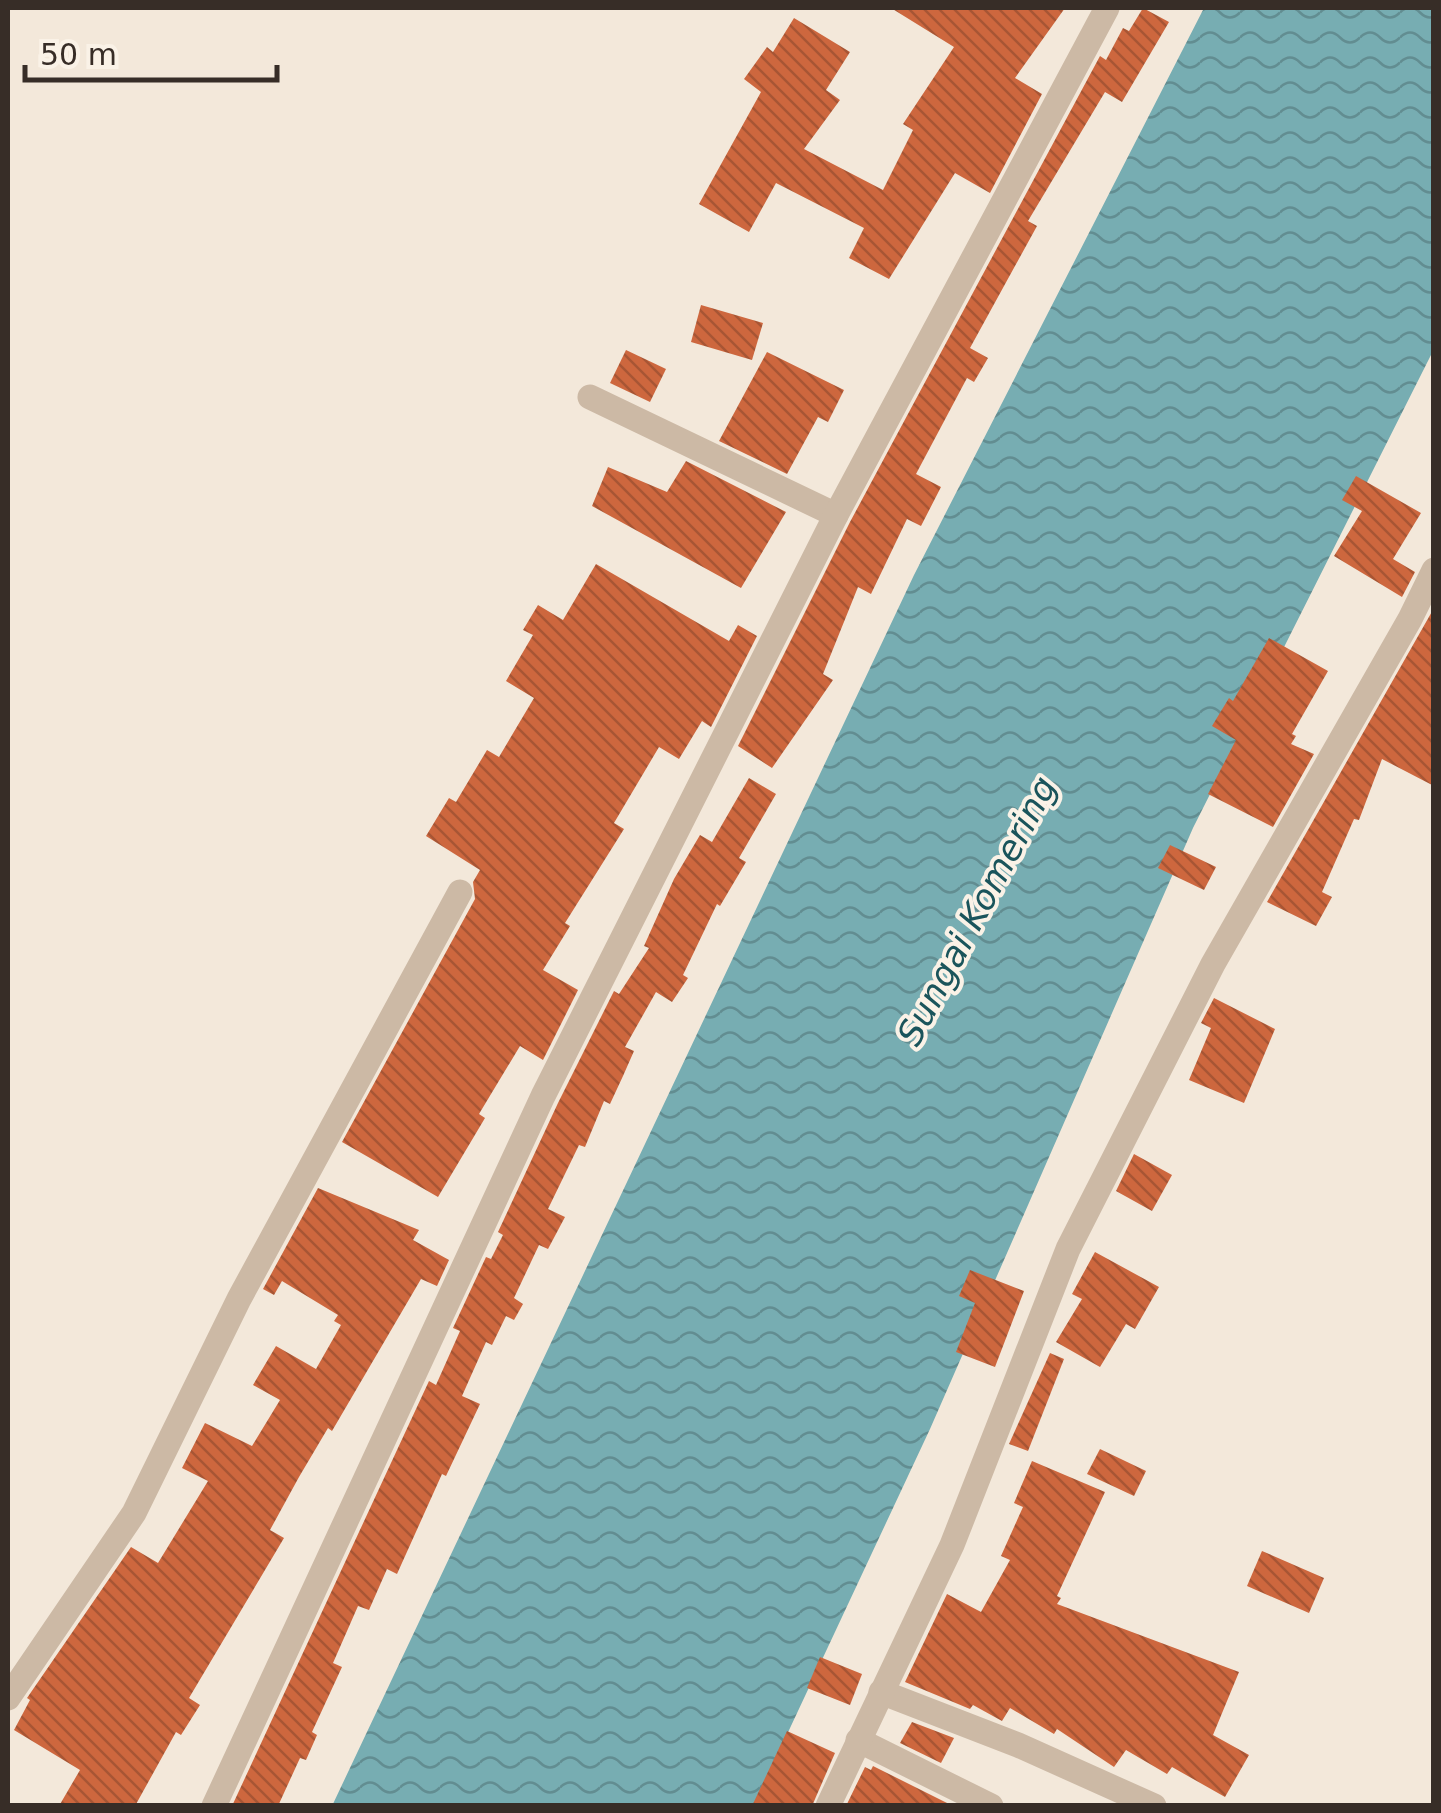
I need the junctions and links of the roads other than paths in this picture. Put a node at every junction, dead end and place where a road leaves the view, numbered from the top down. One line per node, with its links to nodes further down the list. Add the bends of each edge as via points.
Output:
1 (1107, 8): 3 (street)
2 (590, 397): 3 (street)
3 (836, 515): 9 (street, via 543,1096)
4 (1434, 570): 6 (street, via 1214,964 1068,1249 952,1545)
5 (460, 892): 7 (street, via 239,1298 134,1513)
6 (881, 1692): 8 (street); 12 (street)
7 (8, 1698)
8 (858, 1740): 10 (street); 11 (street)
9 (214, 1806)
10 (828, 1806)
11 (991, 1806)
12 (1154, 1806)

